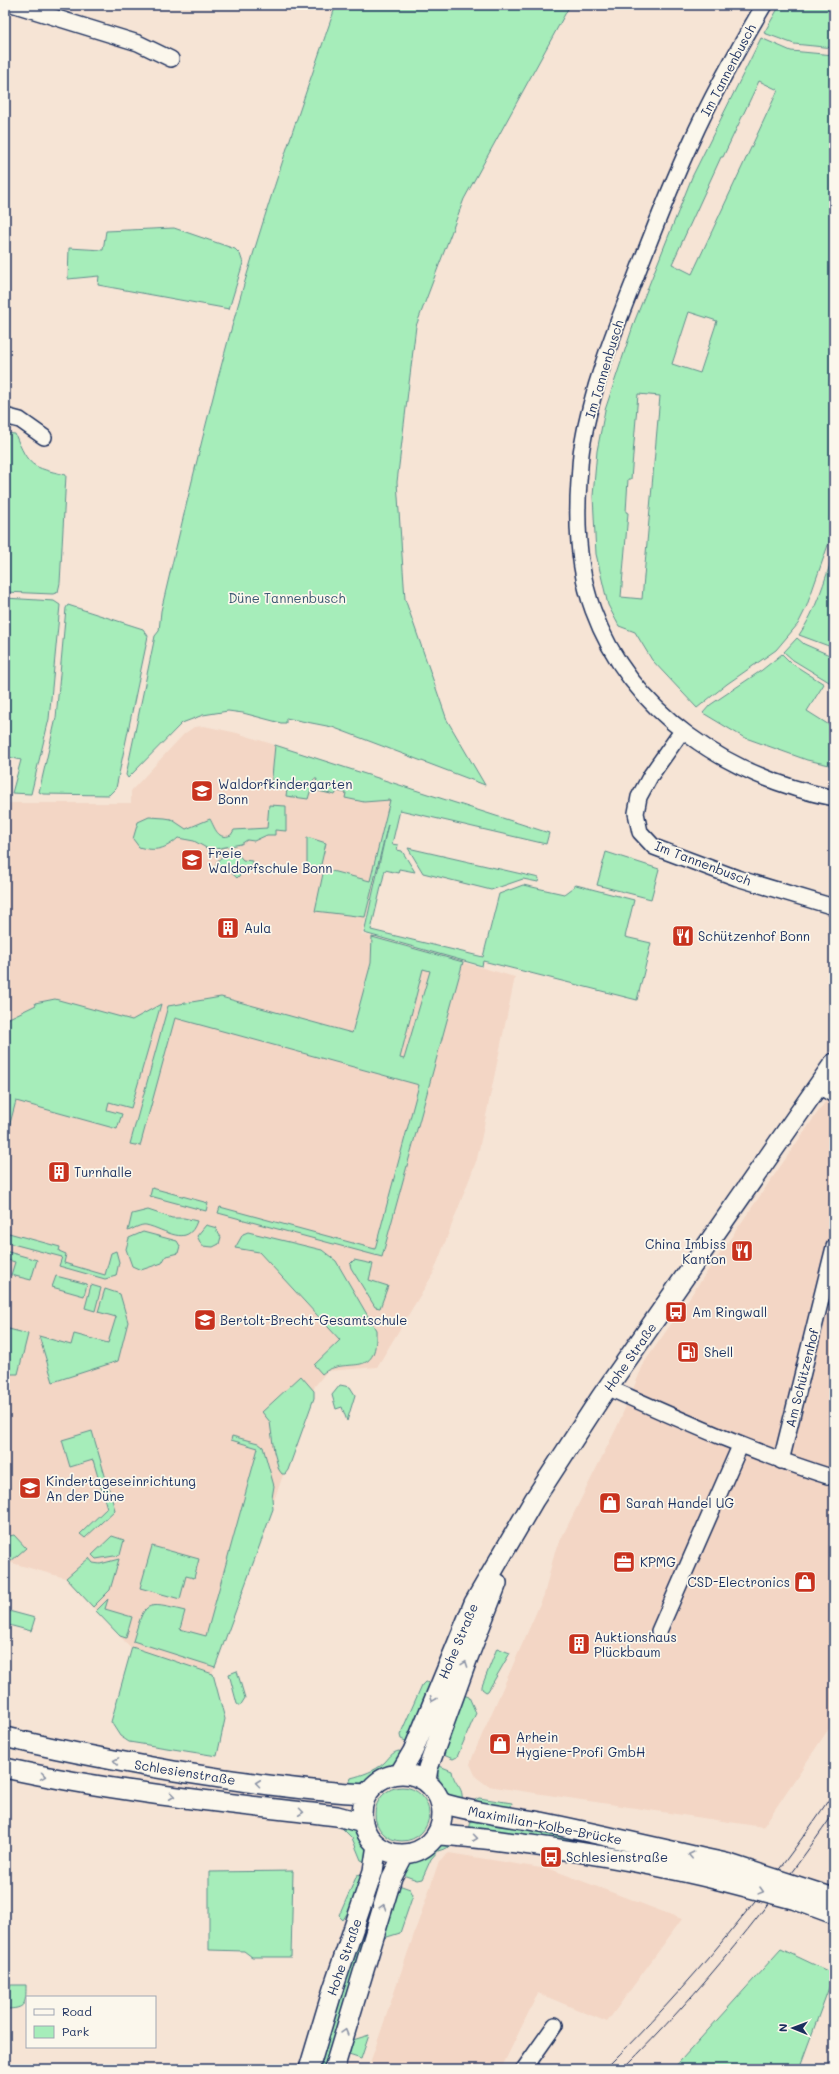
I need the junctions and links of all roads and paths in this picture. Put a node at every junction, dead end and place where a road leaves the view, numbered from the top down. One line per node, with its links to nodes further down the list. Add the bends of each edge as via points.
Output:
1 (15, 5): 3 (street, via 138,43)
2 (764, 5): 6 (street, Im Tannenbusch, via 692,140 664,204 619,318 593,395 581,448 578,502 580,547 584,580 593,610 613,651 635,685)
3 (171, 59)
4 (5, 416): 5 (street, via 20,420)
5 (44, 437)
6 (682, 732): 7 (street, Im Tannenbusch, via 740,767 781,784); 8 (street, Im Tannenbusch, via 651,775 639,797 636,813 640,832 654,847 737,878)
7 (834, 798)
8 (834, 907)
9 (834, 1063): 10 (street, Hohe Straße)
10 (826, 1091): 12 (street, Hohe Straße)
11 (834, 1247): 14 (street, Am Schützenhof)
12 (609, 1388): 13 (street); 16 (street, Hohe Straße)
13 (740, 1446): 14 (street); 17 (street)
14 (781, 1462): 15 (street)
15 (834, 1478)
16 (525, 1515): 20 (street, Hohe Straße, one-way to 20, via 474,1603 413,1751); 21 (street, Hohe Straße, one-way to 16, via 428,1768 466,1660)
17 (659, 1631)
18 (5, 1737): 22 (street, Schlesienstraße, one-way to 18, via 224,1779 52,1749)
19 (5, 1768): 24 (street, Schlesienstraße, one-way to 24, via 158,1794 337,1816)
20 (400, 1773): 21 (street, via 418,1776); 22 (street, via 380,1779)
21 (426, 1781): 23 (street)
22 (367, 1794): 24 (street, via 362,1813)
23 (442, 1804): 25 (street, via 442,1820); 28 (street, Maximilian-Kolbe-Brücke, one-way to 23, via 598,1834 532,1820 466,1811)
24 (363, 1823): 26 (street)
25 (436, 1835): 27 (street, via 422,1849); 28 (street, Maximilian-Kolbe-Brücke, one-way to 28, via 463,1836)
26 (377, 1845): 27 (street, via 394,1853); 32 (street, Hohe Straße, via 373,1871)
27 (404, 1854): 33 (street, Hohe Straße, one-way to 27, via 392,1877)
28 (726, 1873): 29 (street, Maximilian-Kolbe-Brücke, bridge); 30 (street, Maximilian-Kolbe-Brücke, one-way to 30, bridge)
29 (834, 1898)
30 (834, 1914)
31 (555, 2025): 34 (street)
32 (309, 2069)
33 (334, 2069)
34 (524, 2069)

